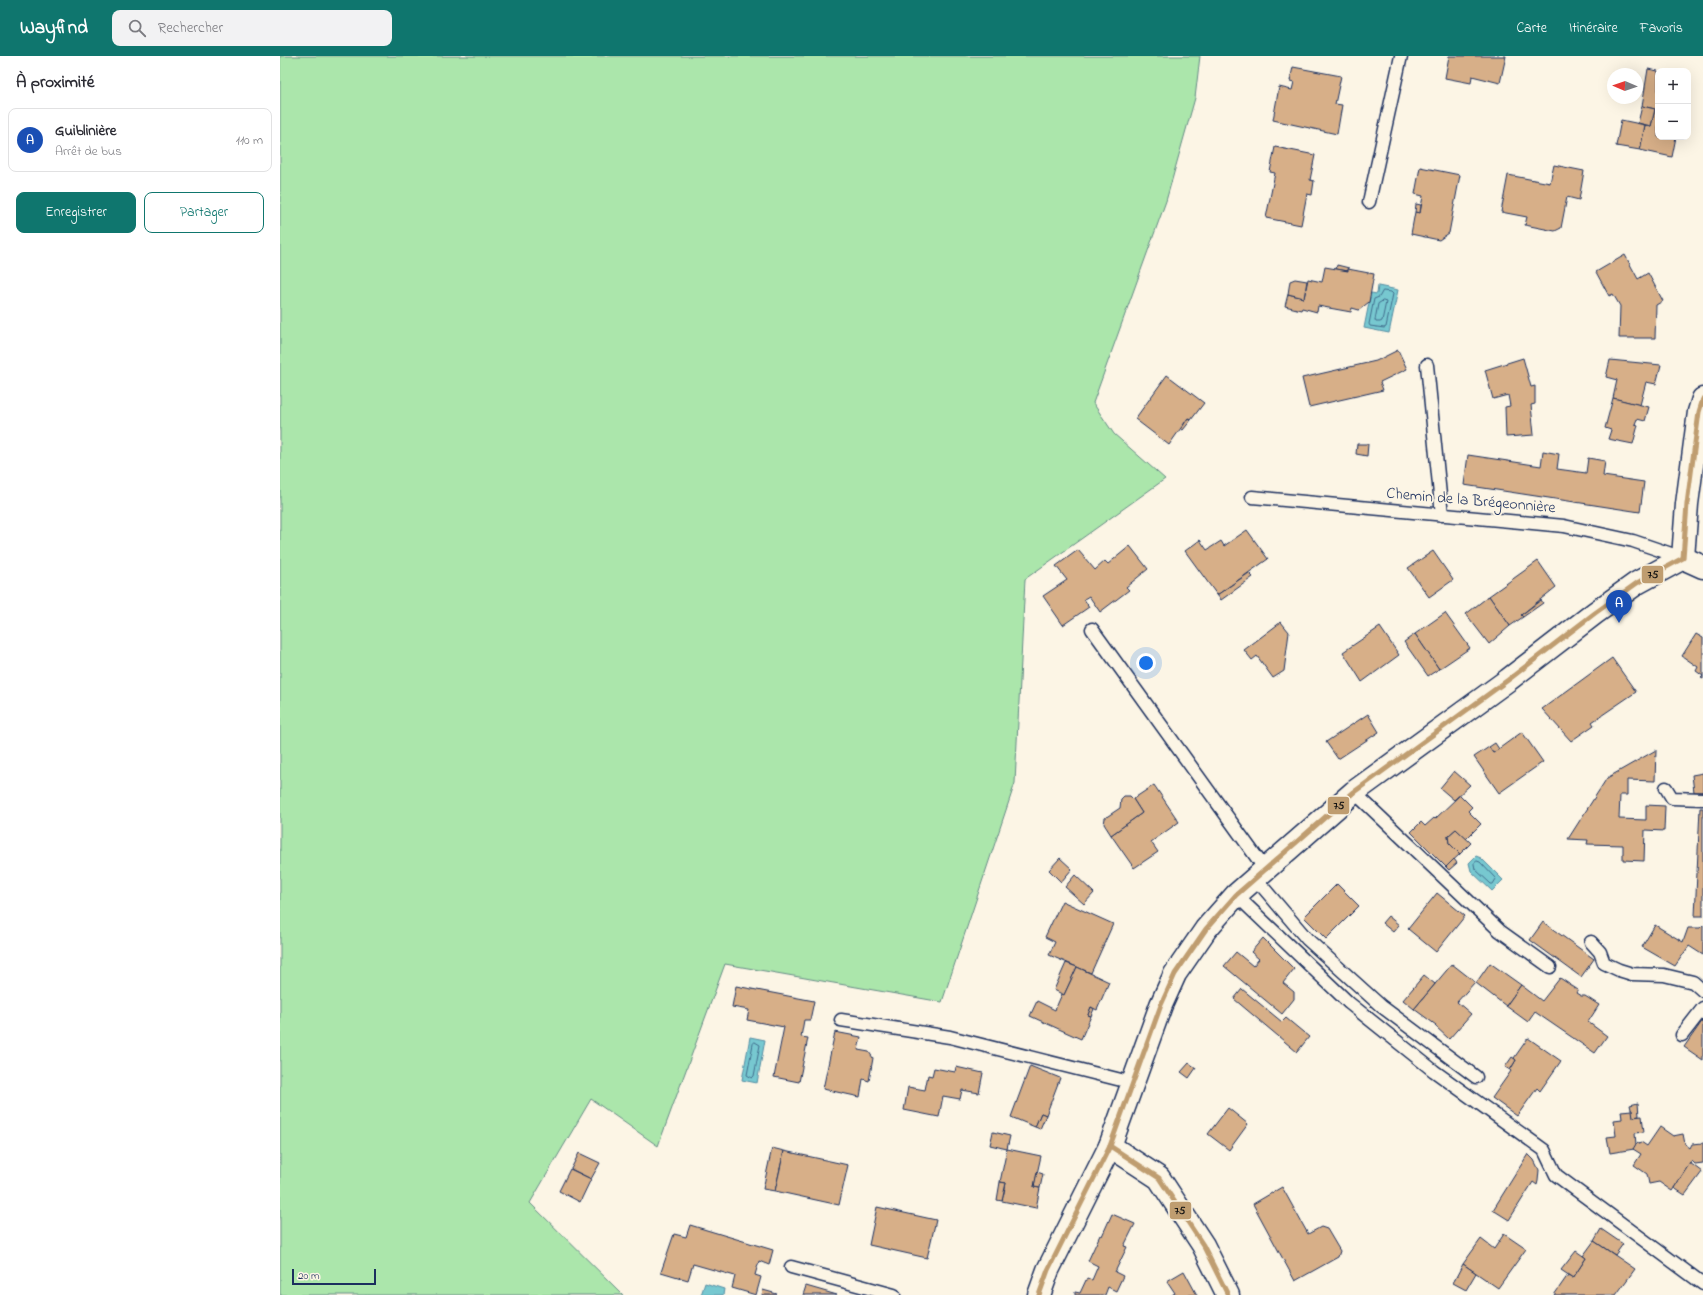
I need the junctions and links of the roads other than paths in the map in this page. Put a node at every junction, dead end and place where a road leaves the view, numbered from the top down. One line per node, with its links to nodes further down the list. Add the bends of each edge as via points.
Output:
1 (1401, 56): 2 (lane)
2 (1369, 202)
3 (1427, 364): 6 (lane)
4 (1703, 399): 7 (street, via 1687,504)
5 (1252, 497): 6 (lane, Chemin de la Brégeonnière)
6 (1442, 515): 7 (lane, Chemin de la Brégeonnière, via 1564,526 1633,541)
7 (1683, 558): 8 (street); 11 (street, via 1637,584 1595,613)
8 (1703, 567)
9 (1092, 629): 13 (lane)
10 (1666, 788): 12 (lane, via 1672,798)
11 (1354, 792): 13 (street); 16 (lane, via 1500,931)
12 (1703, 799)
13 (1260, 874): 14 (street); 21 (lane, via 1306,939 1375,1001)
14 (1236, 895): 22 (street, via 1206,929 1175,974); 25 (lane, via 1350,1003 1434,1071 1544,1150 1556,1175)
15 (1591, 942): 17 (lane, via 1600,952 1604,963 1619,970 1632,974 1664,974 1693,982)
16 (1550, 967)
17 (1703, 991)
18 (1703, 1008): 20 (lane)
19 (841, 1020): 22 (lane, via 950,1037)
20 (1682, 1035)
21 (1476, 1077)
22 (1133, 1083): 23 (street)
23 (1110, 1146): 27 (street, via 1048,1270); 28 (street, via 1159,1178 1203,1245)
24 (791, 1267): 26 (lane)
25 (1703, 1284)
26 (894, 1295)
27 (1039, 1295)
28 (1228, 1295)

